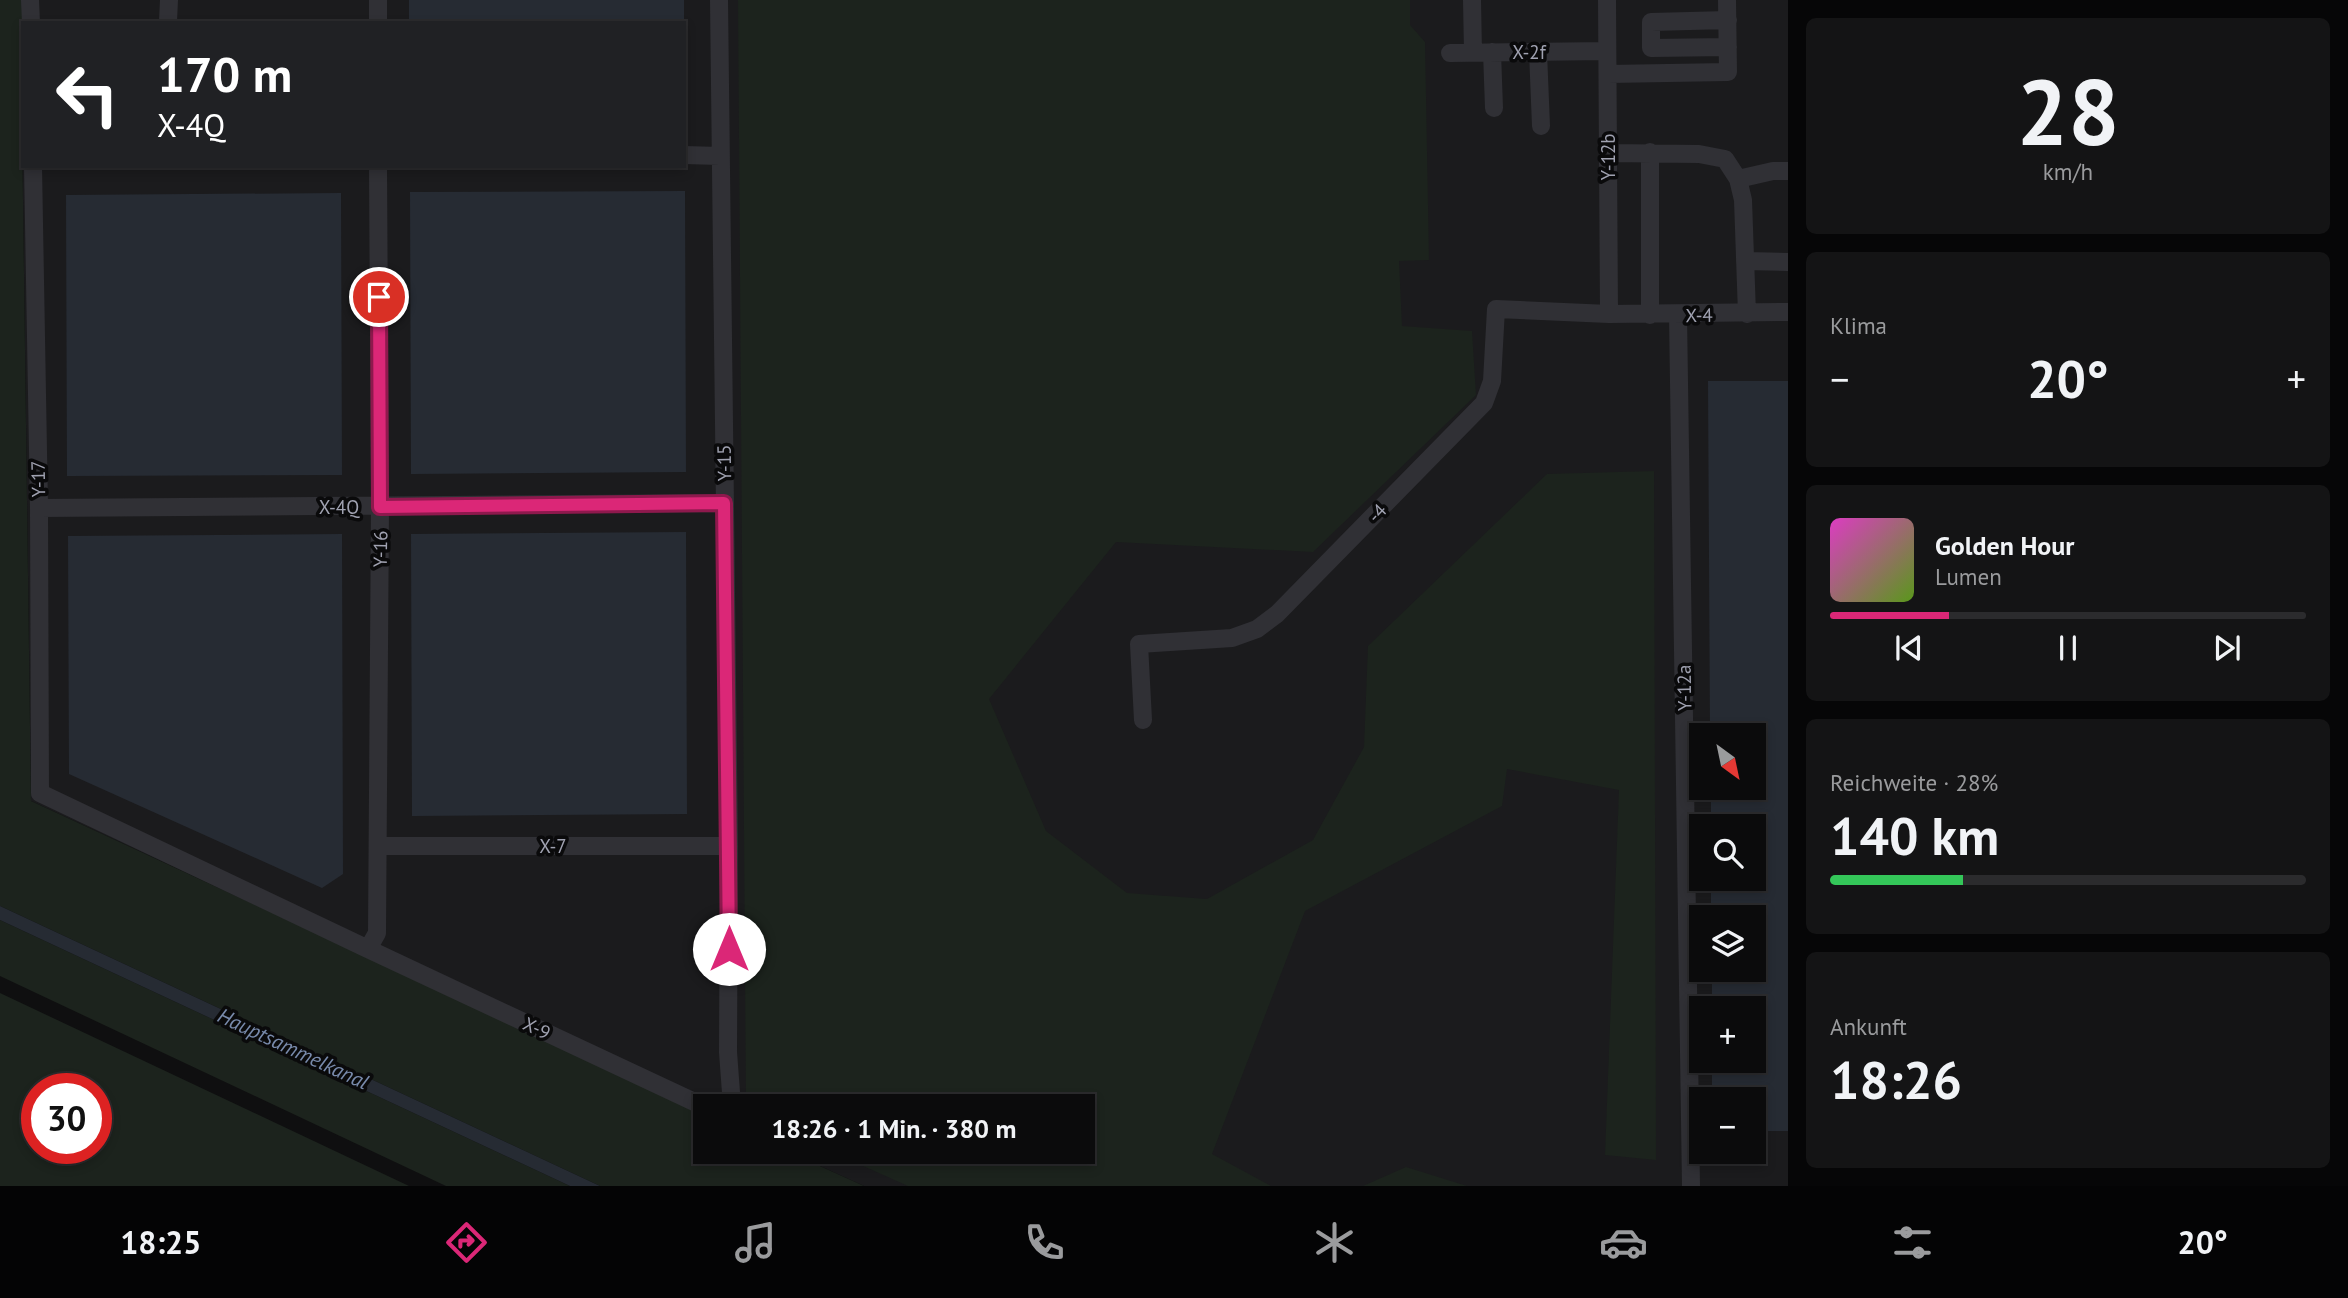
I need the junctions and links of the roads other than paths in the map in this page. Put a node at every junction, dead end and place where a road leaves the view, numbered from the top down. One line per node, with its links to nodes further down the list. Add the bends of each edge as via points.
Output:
1 (30, 0): 9 (street)
2 (169, 0): 10 (street)
3 (378, 0): 11 (street)
4 (719, 0): 26 (street, Y-15)
5 (1472, 0): 15 (street)
6 (1607, 0): 14 (street, Y-12b)
7 (1727, 0): 8 (street)
8 (1728, 20): 12 (street); 13 (street, via 1651,22)
9 (31, 21)
10 (168, 21)
11 (378, 21)
12 (1728, 47): 13 (street); 19 (street, via 1728,72)
13 (1651, 48): 19 (street)
14 (1607, 51): 17 (street, X-2f); 20 (street, Y-12b)
15 (1473, 52): 16 (street, X-2f); 18 (street, X-2f)
16 (1492, 52): 17 (street, X-2f); 21 (street)
17 (1538, 52): 22 (street)
18 (1450, 53)
19 (1652, 73): 20 (street)
20 (1608, 74): 24 (street, Y-12b)
21 (1494, 108)
22 (1541, 126)
23 (1650, 152): 24 (street); 30 (street, via 1725,159); 36 (street)
24 (1608, 153): 35 (street, Y-12b)
25 (686, 155): 26 (street)
26 (720, 156): 38 (street, Y-15)
27 (33, 168): 40 (street, Y-17)
28 (378, 168): 39 (street, Y-16)
29 (1788, 171): 30 (street)
30 (1738, 179): 31 (street)
31 (1745, 261): 32 (street); 34 (street)
32 (1788, 262)
33 (1788, 312): 34 (street, X-4)
34 (1746, 313): 37 (street, X-4)
35 (1609, 314): 36 (street, X-4); 41 (street, -4, via 1496,309 1492,381 1484,403 1278,614 1257,629 1232,638 1139,644)
36 (1650, 315): 37 (street, X-4)
37 (1678, 315): 48 (street, Y-12a)
38 (724, 503): 39 (street, X-4Q); 44 (street, Y-15)
39 (380, 507): 40 (street, X-4Q); 43 (street, Y-16)
40 (39, 508): 42 (street, Y-17)
41 (1143, 720)
42 (40, 793): 45 (street, X-9)
43 (377, 846): 44 (street, X-7); 45 (street, Y-16)
44 (729, 846): 46 (street, Y-15)
45 (372, 941): 47 (street, X-9)
46 (731, 1094)
47 (693, 1101)
48 (1691, 1186)

